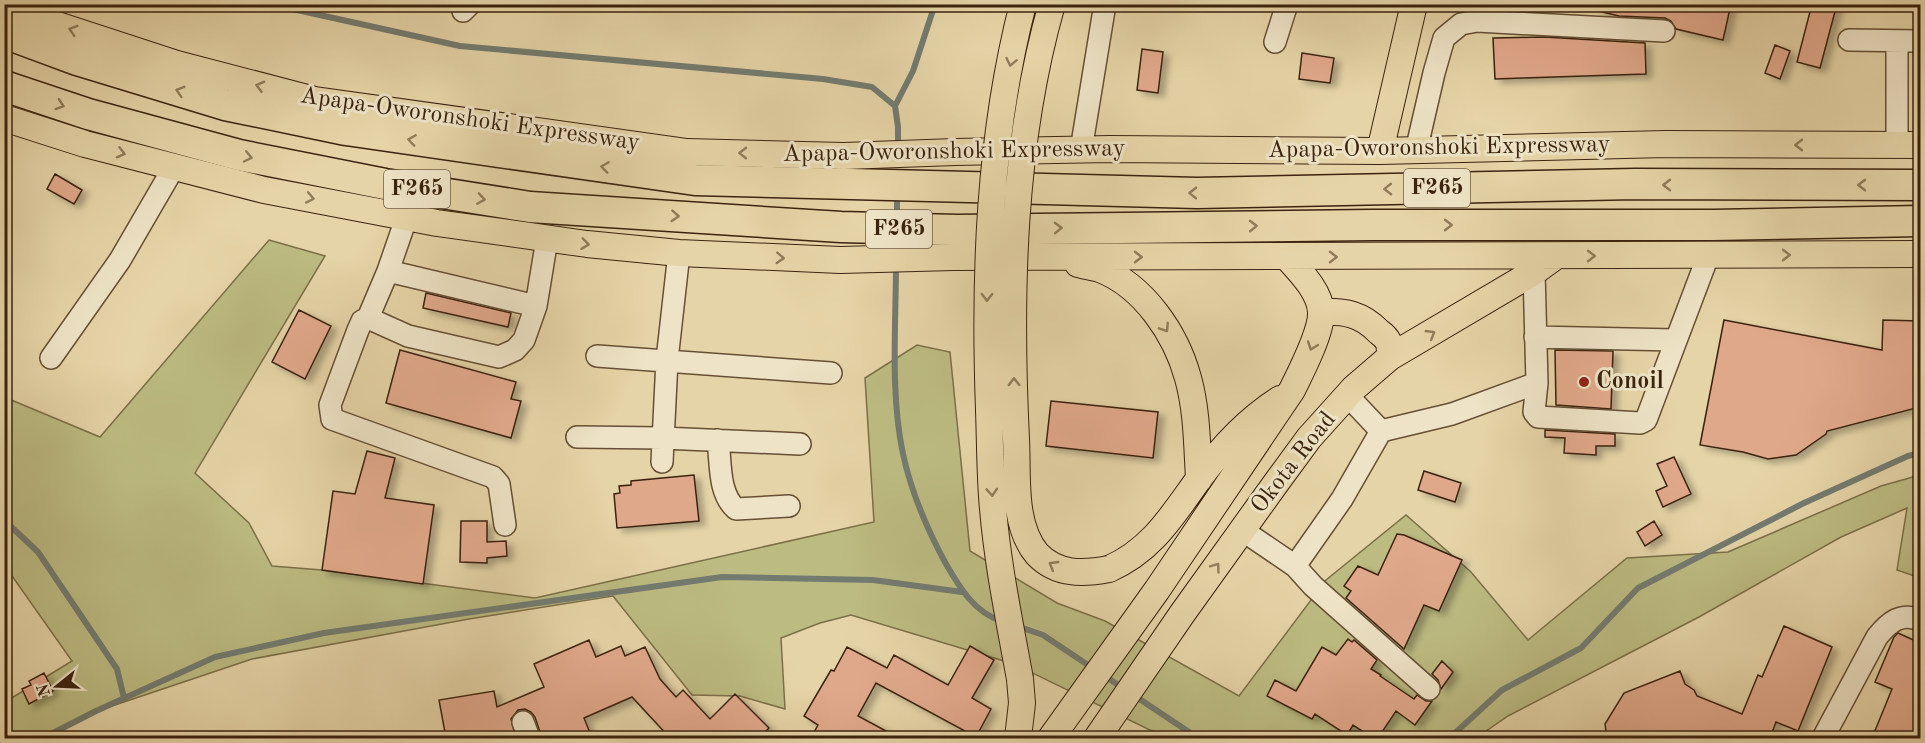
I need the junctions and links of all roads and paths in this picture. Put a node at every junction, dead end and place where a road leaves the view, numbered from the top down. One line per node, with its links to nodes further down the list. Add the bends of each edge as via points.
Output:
1 (1023, 4): 59 (main road, one-way to 59, bridge, via 999,136 987,276 992,496 1020,679)
2 (1052, 4): 52 (main road, one-way to 2, bridge, via 1171,520 1128,561 1109,570 1076,574 1061,570 1038,554 1025,533 1019,502 1014,261 1023,154)
3 (1106, 4): 16 (street)
4 (1287, 4): 12 (street)
5 (1414, 4): 18 (main road)
6 (4, 5): 16 (main road, Apapa-Oworonshoki Expressway, one-way to 6, via 844,156 687,152 315,100 177,64)
7 (1664, 32): 17 (street, via 1477,21 1461,24 1444,38)
8 (4, 33): 20 (highway, Apapa-Oworonshoki Expressway / F265, one-way to 8, via 1635,184 1197,193 695,180 346,130 225,105 77,60)
9 (1849, 40): 10 (street)
10 (1897, 41): 11 (street); 15 (street)
11 (1920, 41)
12 (1275, 42)
13 (4, 87): 24 (highway, F265, one-way to 24, via 238,155 385,184 530,207 841,228)
14 (4, 118): 19 (main road, one-way to 19, via 85,144)
15 (1909, 145): 17 (main road, Apapa-Oworonshoki Expressway, one-way to 17, via 1665,144)
16 (1081, 150): 18 (main road, Apapa-Oworonshoki Expressway)
17 (1416, 151): 18 (main road, Apapa-Oworonshoki Expressway)
18 (1380, 152)
19 (174, 166): 21 (main road, one-way to 21, via 264,190); 40 (street, via 120,260)
20 (1920, 185)
21 (407, 216): 23 (main road); 31 (street)
22 (1920, 221): 24 (highway, F265, one-way to 22, via 1372,225)
23 (547, 238): 25 (main road, one-way to 25); 33 (street)
24 (956, 243): 25 (main road, one-way to 24, via 840,260); 29 (main road)
25 (679, 253): 41 (street)
26 (1920, 254): 27 (main road, one-way to 26)
27 (1708, 255): 28 (main road, one-way to 27); 37 (street)
28 (1556, 256): 30 (main road, one-way to 28); 32 (main road, Okota Road)
29 (1027, 257): 30 (main road, one-way to 30); 52 (main road, one-way to 52, via 1101,270 1122,281 1155,312 1188,377)
30 (1287, 257): 34 (main road, via 1314,290)
31 (388, 271): 33 (street); 35 (street)
32 (1534, 272): 36 (street); 39 (main road, Okota Road, one-way to 32)
33 (536, 306): 35 (street, via 524,340 500,357 408,336)
34 (1322, 312): 39 (main road, via 1354,313 1364,319 1389,342); 44 (main road, Okota Road, one-way to 44)
35 (368, 318): 54 (street, via 358,330 330,405 332,419 493,477 499,484)
36 (1535, 337): 37 (street); 43 (street)
37 (1675, 340): 43 (street, via 1646,420 1640,423 1538,417 1534,412)
38 (597, 356): 41 (street)
39 (1390, 357): 45 (main road, Okota Road)
40 (51, 358)
41 (667, 360): 42 (street); 48 (street)
42 (831, 373)
43 (1537, 383): 46 (street, via 1452,414)
44 (1292, 390): 52 (main road, via 1258,412); 60 (main road, Okota Road)
45 (1347, 395): 46 (street); 55 (main road, Okota Road, via 1309,438)
46 (1381, 431): 56 (street, via 1342,499)
47 (577, 437): 48 (street)
48 (663, 438): 49 (street); 51 (street)
49 (718, 440): 50 (street); 53 (street, via 728,502 736,509)
50 (800, 444)
51 (662, 462)
52 (1199, 479)
53 (789, 506)
54 (505, 525)
55 (1242, 530): 56 (street); 61 (main road, Okota Road, one-way to 55)
56 (1294, 566): 58 (street)
57 (1920, 620): 62 (street, via 1913,617 1889,622)
58 (1429, 689)
59 (1018, 738)
60 (1051, 738)
61 (1097, 738)
62 (1822, 738)

